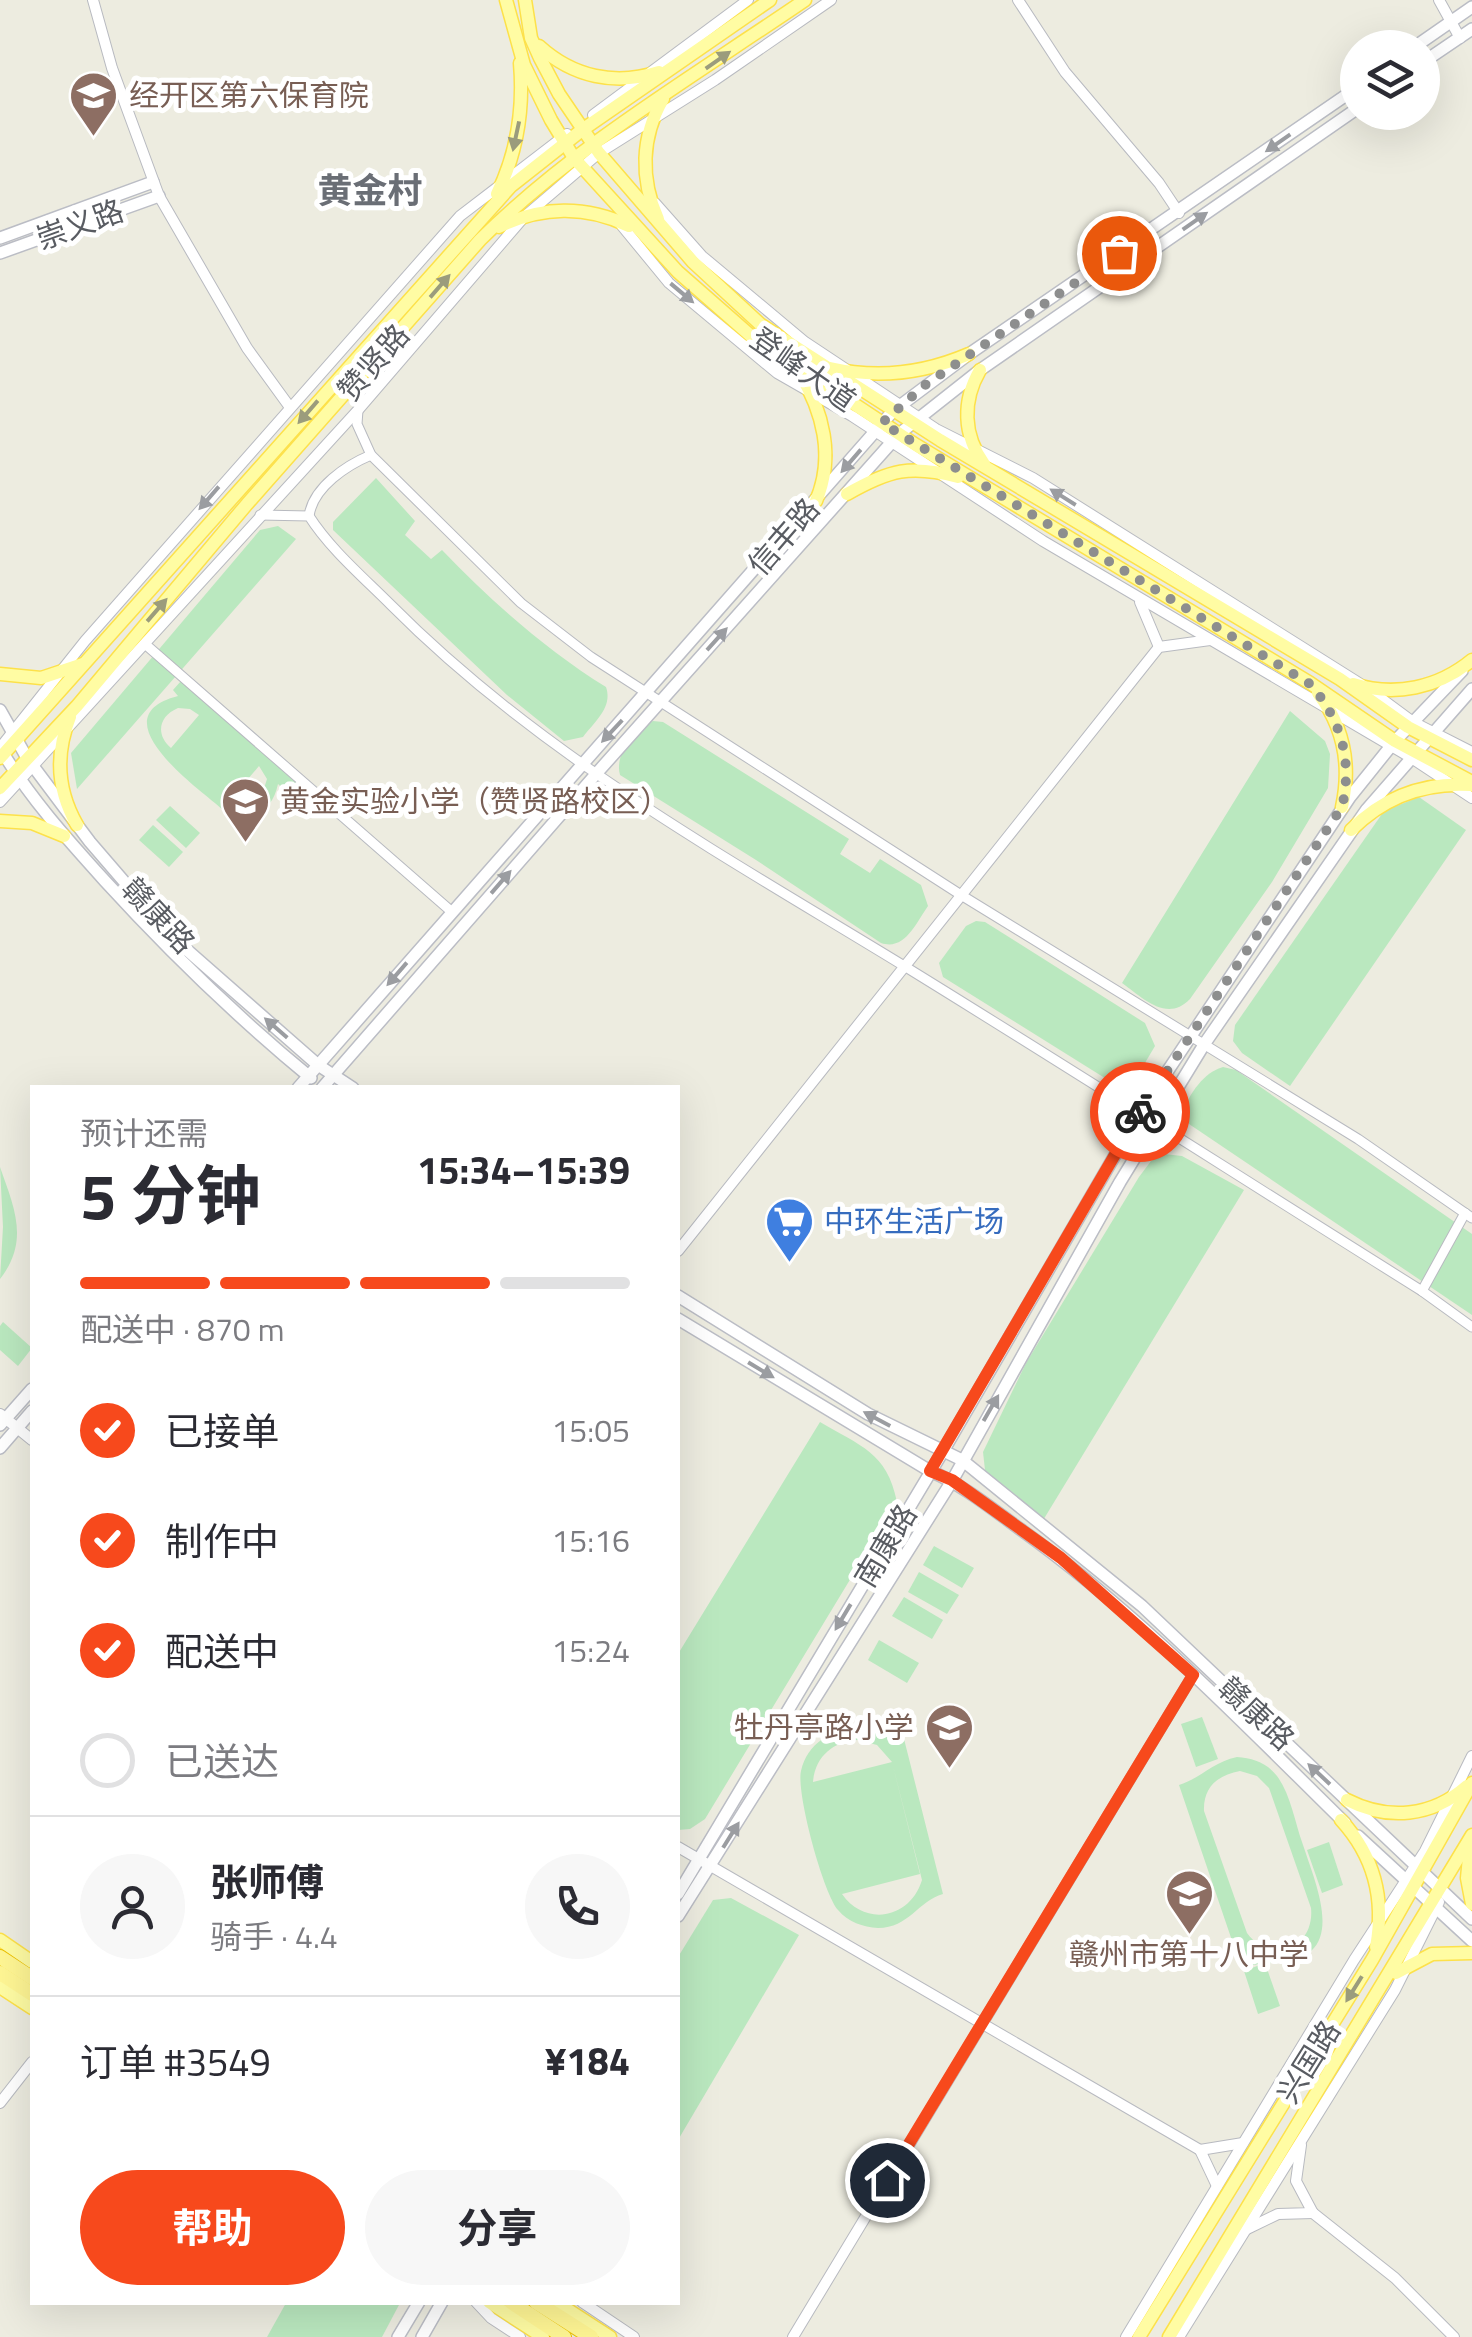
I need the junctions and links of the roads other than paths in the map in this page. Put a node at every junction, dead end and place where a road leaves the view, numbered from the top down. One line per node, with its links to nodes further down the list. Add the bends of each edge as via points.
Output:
1 (93, 0): 27 (street)
2 (506, 0): 15 (main road, 登峰大道)
3 (525, 0): 15 (main road, 登峰大道)
4 (748, 0): 18 (street)
5 (770, 0): 17 (main road, 赞贤路)
6 (804, 0): 19 (main road, 赞贤路, one-way to 6)
7 (831, 0): 21 (street)
8 (1018, 0): 31 (street, via 1065,72)
9 (1439, 0): 11 (street)
10 (1472, 6): 11 (main road)
11 (1450, 22): 13 (main road); 14 (street)
12 (1472, 29): 14 (main road)
13 (1439, 30)
14 (1460, 38): 16 (main road)
15 (524, 42): 18 (main road, via 581,73 618,80); 23 (main road, 登峰大道); 24 (main road, 登峰大道, via 541,102); 28 (main road, one-way to 28, via 521,113)
16 (1440, 52)
17 (679, 63): 18 (main road); 23 (main road, 赞贤路)
18 (644, 76): 23 (street)
19 (663, 98): 21 (main road); 25 (main road, 赞贤路)
20 (1340, 99): 31 (main road, 信丰路, one-way to 31)
21 (654, 117): 25 (street); 30 (main road, via 645,159)
22 (1340, 120): 43 (main road, 信丰路, one-way to 22)
23 (581, 128): 24 (main road, 赞贤路); 25 (main road, 登峰大道)
24 (563, 140): 26 (main road, 登峰大道); 28 (street); 33 (main road, 赞贤路)
25 (596, 149): 26 (main road, 赞贤路); 37 (main road, 登峰大道)
26 (578, 162): 32 (street); 35 (main road, 登峰大道); 38 (main road, 赞贤路, via 520,200)
27 (153, 182): 29 (street); 36 (main road, 崇义路)
28 (502, 183): 33 (main road); 46 (street, via 460,216)
29 (159, 196): 39 (main road, 崇义路); 46 (street, via 247,348)
30 (650, 198): 37 (main road); 44 (street, via 702,256)
31 (1178, 213): 40 (main road, 信丰路)
32 (524, 217): 34 (main road, via 577,210); 38 (main road); 48 (street)
33 (479, 218): 65 (main road, 赞贤路, one-way to 65)
34 (617, 220): 35 (main road); 45 (street, one-way to 45, via 669,282)
35 (638, 231): 42 (main road, 登峰大道, via 751,336)
36 (0, 238)
37 (670, 238): 41 (main road, 登峰大道, via 760,324)
38 (480, 240): 75 (main road, 赞贤路, one-way to 38)
39 (0, 253)
40 (970, 354): 44 (main road, via 910,372); 47 (main road, 信丰路)
41 (820, 365): 44 (main road); 47 (main road, 登峰大道)
42 (794, 366): 45 (main road); 50 (main road, 登峰大道)
43 (980, 370): 49 (main road, 信丰路); 52 (main road, via 967,410)
44 (848, 371): 47 (street)
45 (810, 392): 50 (street); 58 (main road, via 825,450)
46 (289, 406): 67 (street, one-way to 67)
47 (896, 408): 49 (main road, 登峰大道); 50 (main road, 信丰路)
48 (358, 410): 53 (street); 59 (street)
49 (916, 420): 51 (main road, 信丰路); 52 (street); 54 (main road, 登峰大道)
50 (879, 427): 51 (main road, 登峰大道); 58 (main road, 信丰路, one-way to 58)
51 (895, 438): 55 (street); 56 (main road, 登峰大道); 57 (main road, 信丰路)
52 (974, 449): 54 (main road); 71 (street, one-way to 52, via 1033,478)
53 (371, 454): 60 (street, via 340,471); 73 (street, via 520,603)
54 (986, 466): 69 (main road, 登峰大道)
55 (935, 472): 56 (main road); 57 (main road, via 889,472); 61 (street)
56 (972, 480): 70 (main road, 登峰大道)
57 (847, 494): 74 (main road, 信丰路, one-way to 57)
58 (816, 501): 73 (main road, 信丰路)
59 (260, 514): 60 (street); 63 (street)
60 (309, 516): 88 (street, via 438,652)
61 (1138, 598): 62 (street); 64 (street)
62 (1210, 640): 64 (street); 77 (street)
63 (145, 644): 79 (street); 102 (street)
64 (1159, 647): 101 (street)
65 (92, 656): 67 (main road); 81 (main road, 赞贤路)
66 (1472, 661): 71 (main road, via 1424,686); 78 (main road, 南康路)
67 (63, 673): 68 (main road); 81 (street)
68 (0, 674)
69 (1340, 679): 71 (main road); 78 (main road, 登峰大道)
70 (1310, 684): 77 (main road); 82 (main road, 登峰大道)
71 (1367, 688): 78 (street)
72 (1472, 688): 80 (main road, 南康路)
73 (647, 693): 74 (street); 88 (main road, 信丰路, one-way to 88)
74 (660, 701): 89 (main road, 信丰路); 101 (street)
75 (77, 706): 79 (main road); 87 (main road, 赞贤路)
76 (0, 710): 81 (main road, 赣康路)
77 (1330, 711): 82 (street); 96 (main road, via 1346,755)
78 (1410, 725): 80 (main road, 登峰大道); 82 (main road, 南康路)
79 (65, 729): 87 (street); 98 (main road, via 61,784)
80 (1429, 734): 84 (street); 85 (main road, 南康路); 86 (main road, 登峰大道)
81 (15, 737): 83 (main road, 赞贤路); 87 (main road, 赣康路)
82 (1393, 744): 85 (main road, 登峰大道); 96 (main road, 南康路)
83 (1, 751): 90 (main road, 赣康路)
84 (1472, 752)
85 (1412, 754): 91 (main road, 登峰大道); 92 (street); 99 (main road, 南康路)
86 (1472, 760)
87 (30, 761): 90 (main road, 赞贤路); 98 (main road, 赣康路)
88 (580, 764): 89 (street); 102 (main road, 信丰路)
89 (596, 774): 103 (street); 107 (main road, 信丰路, one-way to 89)
90 (17, 776): 93 (main road, 赞贤路); 95 (street); 100 (main road, 赣康路)
91 (1472, 783): 92 (main road)
92 (1456, 784): 94 (street); 99 (main road, via 1398,796)
93 (0, 788)
94 (1472, 798)
95 (0, 802)
96 (1342, 807): 104 (main road, 南康路)
97 (0, 821): 100 (main road, via 32,822)
98 (77, 825): 106 (main road, 赣康路, one-way to 98, via 172,936)
99 (1351, 830): 105 (main road, 南康路)
100 (64, 836): 108 (main road, 赣康路, via 162,945)
101 (961, 895): 103 (street); 104 (street)
102 (452, 912): 106 (main road, 信丰路, one-way to 106)
103 (906, 968): 113 (street); 116 (street)
104 (1190, 1035): 105 (street); 113 (main road, 南康路)
105 (1204, 1043): 114 (main road, 南康路); 115 (street)
106 (318, 1065): 107 (main road, 赣康路); 108 (main road, 信丰路)
107 (332, 1074): 111 (main road, 信丰路); 112 (main road, 赣康路)
108 (308, 1076): 109 (main road, 信丰路); 110 (main road, 赣康路)
109 (300, 1085)
110 (320, 1085)
111 (324, 1085)
112 (348, 1085)
113 (1139, 1114): 114 (street); 127 (main road, 南康路)
114 (1156, 1125): 117 (street); 128 (main road, 南康路, one-way to 114)
115 (1468, 1215): 117 (street)
116 (680, 1249)
117 (1422, 1291): 120 (street)
118 (680, 1297): 127 (main road, 赣康路, one-way to 118)
119 (680, 1320): 129 (main road, 赣康路, one-way to 129)
120 (1472, 1327)
121 (30, 1390): 123 (main road)
122 (30, 1413): 124 (main road)
123 (2, 1419): 124 (street)
124 (16, 1429): 125 (street); 126 (main road)
125 (30, 1439)
126 (0, 1448)
127 (942, 1452): 128 (main road, 赣康路); 129 (main road, 南康路)
128 (962, 1460): 130 (main road, 南康路); 135 (main road, 赣康路, one-way to 128, via 1142,1606)
129 (930, 1471): 130 (main road, 赣康路); 140 (main road, 南康路, one-way to 140)
130 (952, 1480): 131 (main road, 赣康路, via 1061,1558); 140 (main road, 南康路, one-way to 130)
131 (1193, 1675): 136 (main road, 赣康路); 163 (street)
132 (1472, 1756): 134 (street)
133 (1472, 1782): 134 (main road); 141 (main road, 兴国路)
134 (1451, 1798): 135 (main road, via 1393,1814); 141 (street)
135 (1347, 1800): 141 (main road, 赣康路)
136 (1341, 1820): 142 (main road, 赣康路); 148 (main road, via 1369,1862)
137 (1472, 1837): 139 (main road); 143 (main road, 兴国路)
138 (680, 1848): 140 (street)
139 (1470, 1853): 143 (street); 145 (main road)
140 (704, 1864): 144 (main road, 南康路); 147 (main road, 南康路); 163 (street)
141 (1420, 1867): 142 (main road, 兴国路); 143 (main road, 赣康路)
142 (1408, 1886): 146 (main road, 赣康路); 148 (street); 154 (main road, 兴国路)
143 (1443, 1890): 146 (main road, 兴国路); 149 (main road, 赣康路)
144 (680, 1892)
145 (1472, 1904)
146 (1433, 1908): 151 (main road, 赣康路); 156 (street); 159 (main road, 兴国路)
147 (680, 1912)
148 (1380, 1918): 154 (main road); 167 (street)
149 (1472, 1919)
150 (0, 1940): 155 (main road)
151 (1472, 1942)
152 (1472, 1953): 156 (main road, via 1442,1952)
153 (0, 1957): 158 (highway)
154 (1372, 1960): 190 (main road, 兴国路, one-way to 190)
155 (30, 1961)
156 (1406, 1965): 159 (main road); 166 (street)
157 (0, 1973): 161 (highway)
158 (30, 1977)
159 (1383, 1985): 191 (main road, 兴国路)
160 (0, 1987): 162 (main road)
161 (30, 1993)
162 (30, 2007)
163 (981, 2023): 168 (street); 188 (street)
164 (30, 2065): 165 (street)
165 (0, 2103)
166 (1302, 2138): 170 (street, via 1296,2180); 171 (street)
167 (1243, 2143): 168 (street); 169 (street)
168 (1200, 2150): 169 (street)
169 (1217, 2186): 189 (street)
170 (1313, 2213): 171 (street, via 1278,2214); 193 (street)
171 (1246, 2229): 192 (street)
172 (417, 2305): 180 (main road)
173 (440, 2305): 181 (main road)
174 (479, 2305): 182 (street)
175 (493, 2305): 183 (main road)
176 (516, 2305): 184 (highway)
177 (541, 2305): 185 (highway)
178 (561, 2305): 186 (main road)
179 (586, 2305): 187 (street)
180 (398, 2337)
181 (422, 2337)
182 (520, 2337)
183 (543, 2337)
184 (564, 2337)
185 (590, 2337)
186 (610, 2337)
187 (634, 2337)
188 (794, 2337)
189 (1126, 2337)
190 (1139, 2337)
191 (1169, 2337)
192 (1179, 2337)
193 (1454, 2337)

